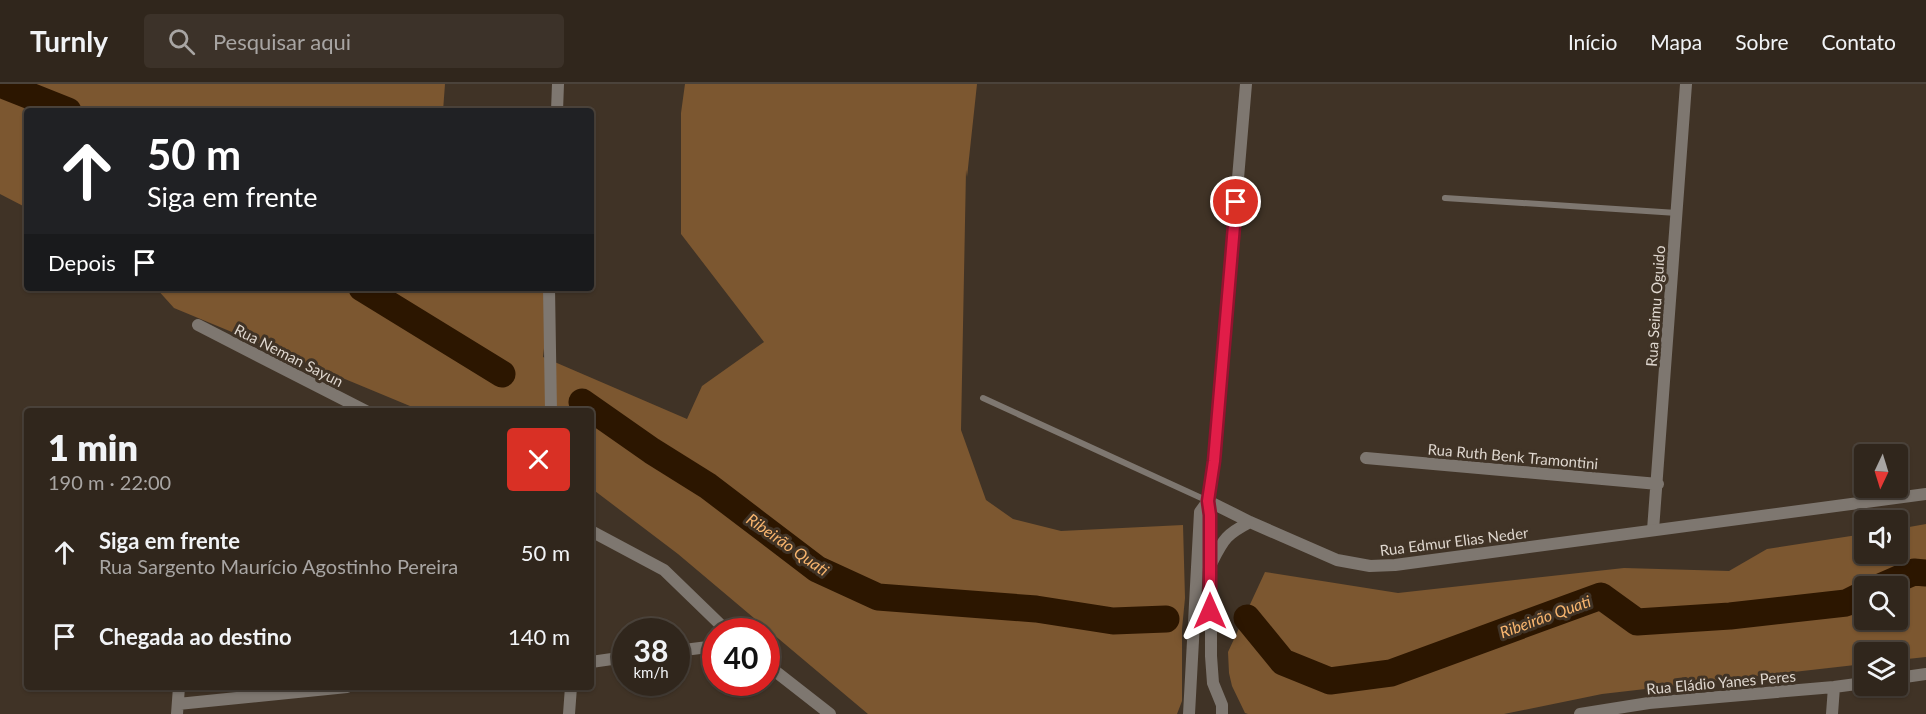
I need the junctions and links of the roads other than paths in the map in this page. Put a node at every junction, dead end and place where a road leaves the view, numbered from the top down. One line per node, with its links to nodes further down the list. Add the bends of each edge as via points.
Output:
1 (558, 84): 4 (street)
2 (1246, 84): 15 (street)
3 (1686, 84): 6 (street, Rua Seimu Oguido)
4 (557, 108)
5 (1445, 198): 6 (lane)
6 (1677, 213): 13 (street, Rua Seimu Oguido)
7 (549, 291): 11 (street)
8 (198, 325): 10 (street, Rua Neman Sayun)
9 (983, 398): 15 (lane, Rua Edmur Elias Neder)
10 (360, 408)
11 (551, 408)
12 (1366, 458): 13 (street, Rua Ruth Benk Tramontini)
13 (1658, 484): 17 (street, Rua Seimu Oguido)
14 (1926, 494): 17 (street, Rua Edmur Elias Neder)
15 (1208, 501): 16 (street, Rua Edmur Elias Neder); 19 (street); 34 (street, via 1200,512)
16 (1251, 522): 17 (street, Rua Edmur Elias Neder, via 1337,560 1370,566); 19 (street, via 1230,532)
17 (1653, 530)
18 (594, 533): 20 (street, via 664,570)
19 (1210, 566): 35 (street, via 1210,656)
20 (714, 618)
21 (612, 659): 22 (street)
22 (594, 662)
23 (1926, 674): 25 (street)
24 (780, 675): 33 (street)
25 (1908, 677)
26 (1854, 684): 27 (street, Rua Eládio Yanes Peres)
27 (1834, 687): 36 (street, Rua Eládio Yanes Peres, via 1649,703); 37 (street)
28 (179, 690): 31 (street)
29 (324, 690): 31 (street)
30 (571, 690): 32 (street)
31 (178, 709)
32 (569, 714)
33 (830, 714)
34 (1189, 714)
35 (1222, 714)
36 (1580, 714)
37 (1832, 714)

